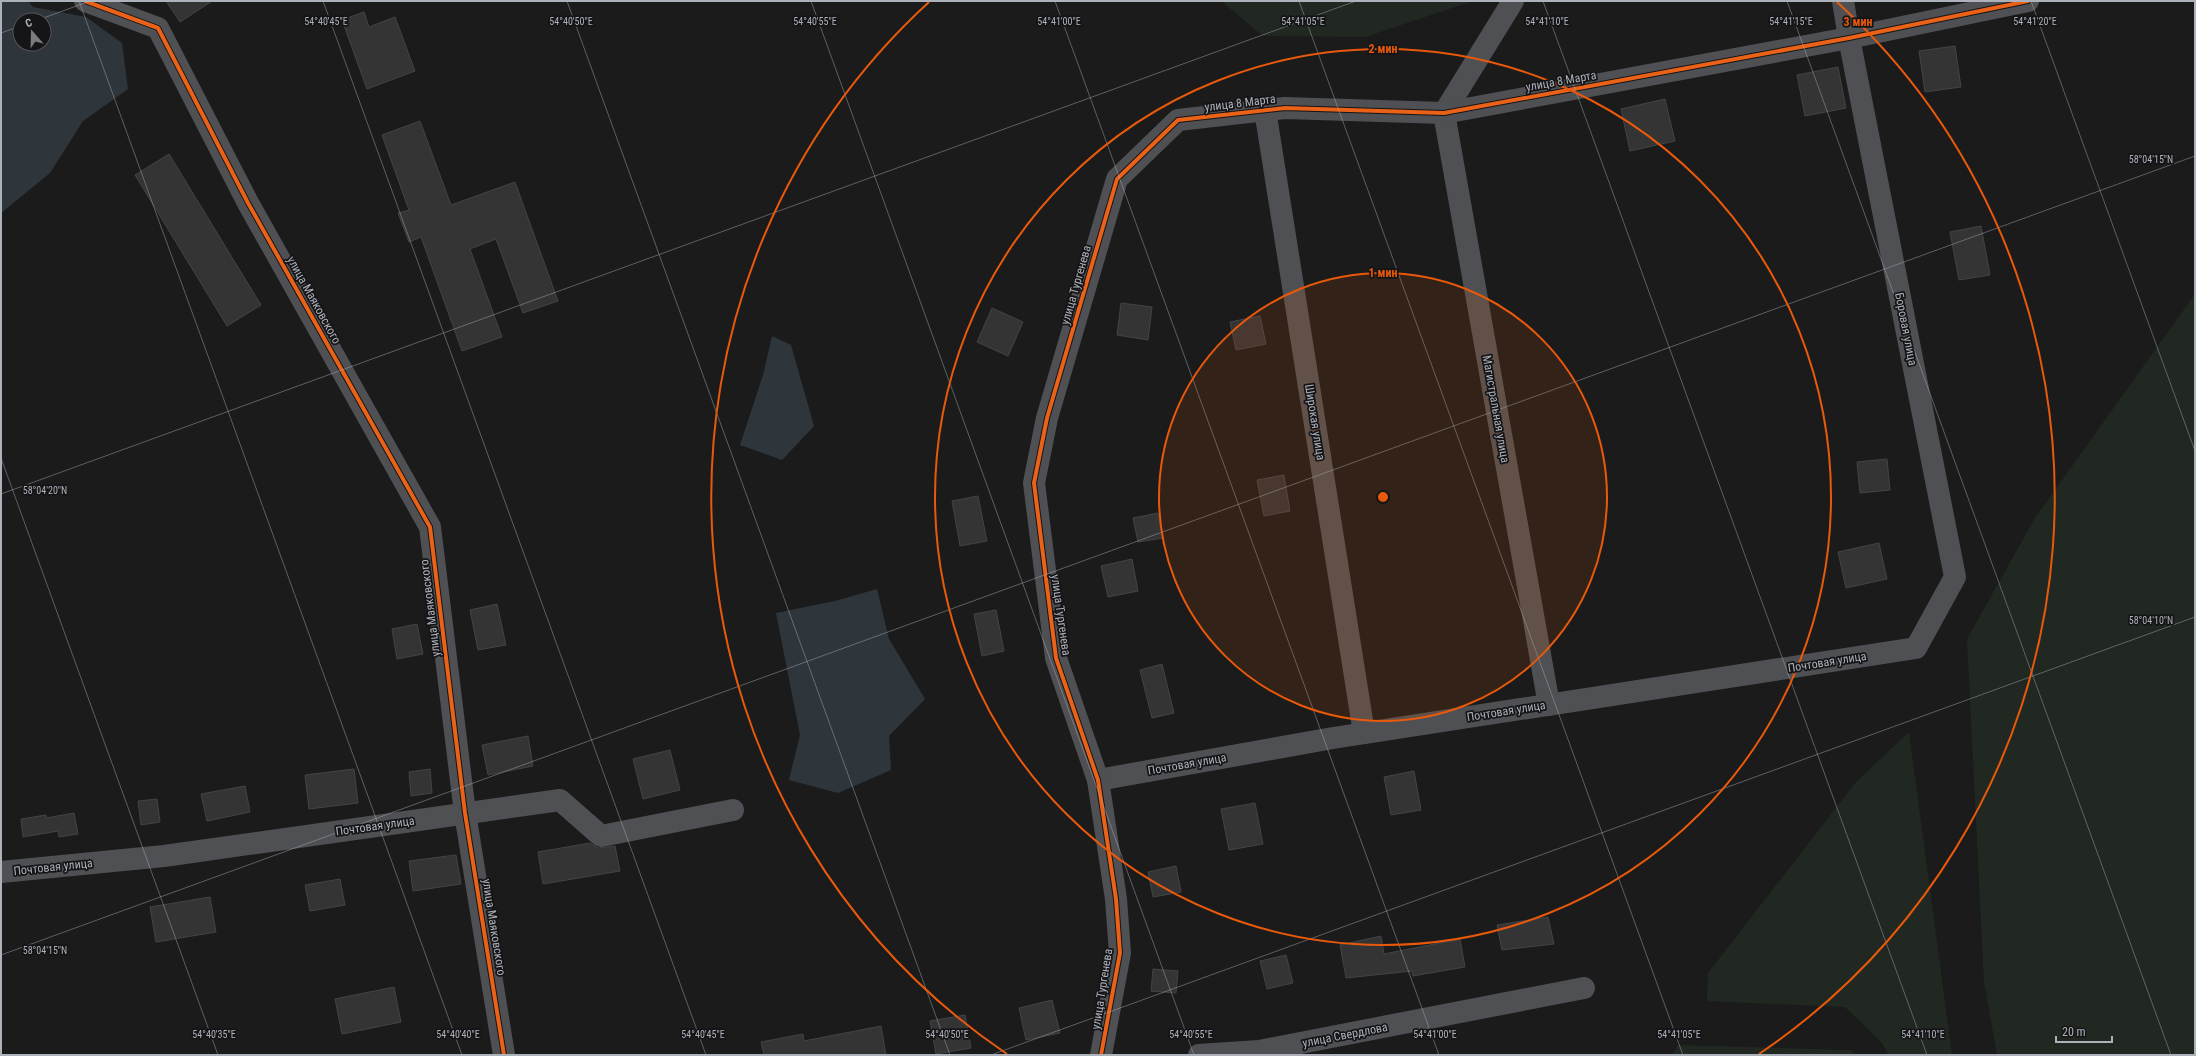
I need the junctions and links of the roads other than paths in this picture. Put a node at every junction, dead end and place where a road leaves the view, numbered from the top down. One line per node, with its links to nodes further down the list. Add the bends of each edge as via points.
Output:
1 (85, 1): 14 (street, улица Маяковского, via 158,28 248,203 430,527)
2 (1513, 1): 7 (street)
3 (1843, 1): 5 (street, Боровая улица)
4 (2028, 1): 5 (street, улица 8 Марта)
5 (1849, 38): 7 (street, улица 8 Марта); 9 (street, Боровая улица, via 1956,577)
6 (1265, 110): 7 (street, улица 8 Марта, via 1285,108); 8 (street, улица 8 Марта, via 1178,120); 11 (street, Широкая улица)
7 (1444, 113): 10 (street, Магистральная улица)
8 (1117, 179): 12 (street, улица Тургенева, via 1047,418 1034,483 1056,658)
9 (1916, 648): 10 (street, Почтовая улица)
10 (1549, 705): 11 (street, Почтовая улица)
11 (1364, 733): 12 (street, Почтовая улица)
12 (1098, 780): 18 (street, улица Тургенева, via 1116,899 1120,953)
13 (733, 810): 14 (street, Почтовая улица, via 601,836 560,800)
14 (465, 813): 15 (street, Почтовая улица, via 164,856); 17 (street, улица Маяковского)
15 (1, 872)
16 (1584, 988): 19 (street, улица Свердлова, via 1259,1051)
17 (504, 1055)
18 (1101, 1055)
19 (1199, 1055)

